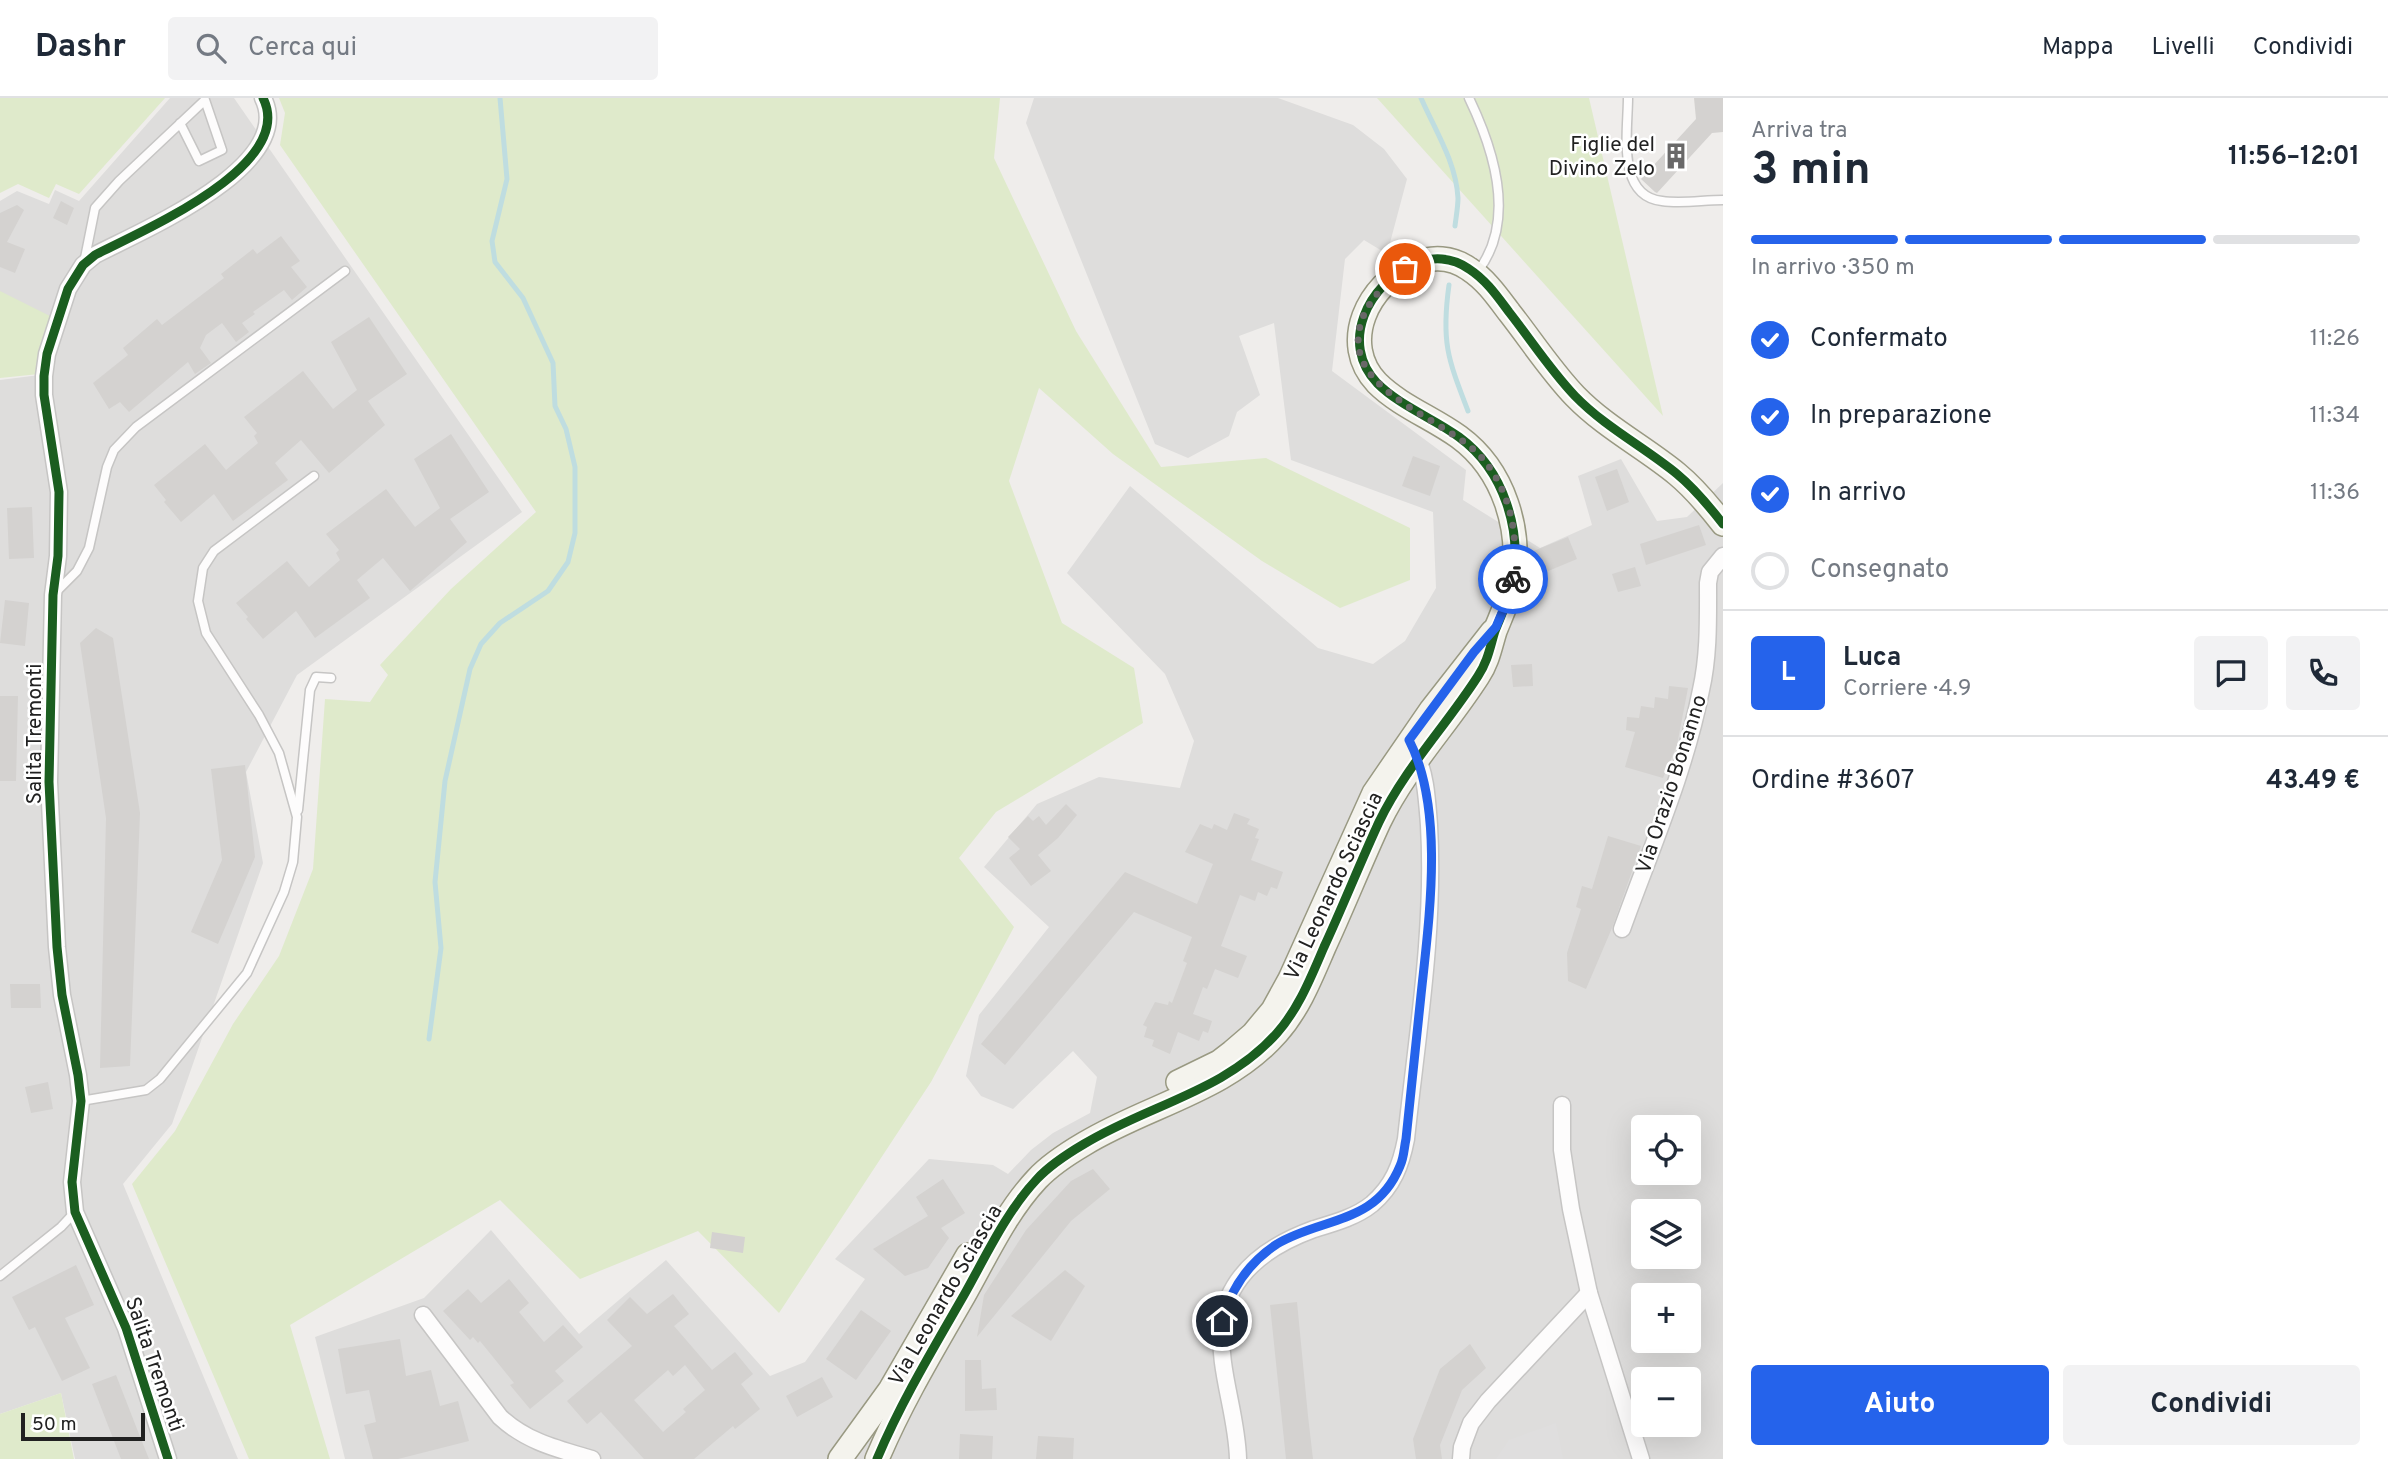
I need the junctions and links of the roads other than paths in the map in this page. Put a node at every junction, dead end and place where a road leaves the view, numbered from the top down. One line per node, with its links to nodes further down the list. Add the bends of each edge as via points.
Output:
1 (263, 98): 6 (street, Salita Tremonti, via 268,130 245,164 190,204)
2 (1469, 98): 8 (lane, via 1488,139 1498,196 1494,245)
3 (1628, 98): 5 (lane, via 1627,151 1637,188 1662,201)
4 (180, 123): 4 (lane, via 205,100 222,150 199,161); 6 (lane, via 95,208)
5 (1723, 200)
6 (83, 265): 12 (street, Salita Tremonti, via 68,289 44,376 59,492)
7 (345, 271): 12 (lane, via 136,428 114,450 89,548 76,571)
8 (1476, 274): 10 (street, Via Leonardo Sciascia, via 1578,399 1687,482); 14 (street, Via Leonardo Sciascia, via 1445,259 1425,260 1405,269 1367,307 1358,335 1363,362 1380,386 1459,436 1484,460 1501,489 1513,524 1516,561 1510,594 1488,661)
9 (314, 476): 15 (lane, via 214,551 203,568 198,601 206,633 279,753)
10 (1723, 524)
11 (1723, 556): 16 (street, Via Orazio Bonanno, via 1710,572 1705,668 1689,740)
12 (52, 595): 17 (street, Salita Tremonti, via 49,782 57,947)
13 (331, 678): 15 (lane, via 316,677 310,690)
14 (1414, 749): 23 (street, Via Leonardo Sciascia, via 1389,803 1348,870 1322,930 1307,987 1287,1021 1252,1058 1208,1085 1090,1140 1038,1177); 28 (street, via 1423,775 1428,821 1430,915 1401,1166 1363,1210 1279,1243 1258,1259 1228,1298 1221,1346)
15 (297, 817): 17 (lane, via 293,862 284,892 247,973 146,1090)
16 (1622, 929)
17 (81, 1101): 19 (street, Salita Tremonti, via 72,1182)
18 (1562, 1105): 21 (street, via 1562,1150)
19 (75, 1212): 20 (lane); 24 (street, Salita Tremonti, via 126,1328)
20 (0, 1276)
21 (1589, 1293): 29 (street, via 1471,1423); 30 (street)
22 (423, 1315): 25 (street, via 511,1428 538,1444)
23 (876, 1432): 26 (street, Via Leonardo Sciascia); 27 (street, Via Leonardo Sciascia)
24 (168, 1459)
25 (592, 1459)
26 (840, 1459)
27 (877, 1459)
28 (1238, 1459)
29 (1461, 1459)
30 (1641, 1459)

